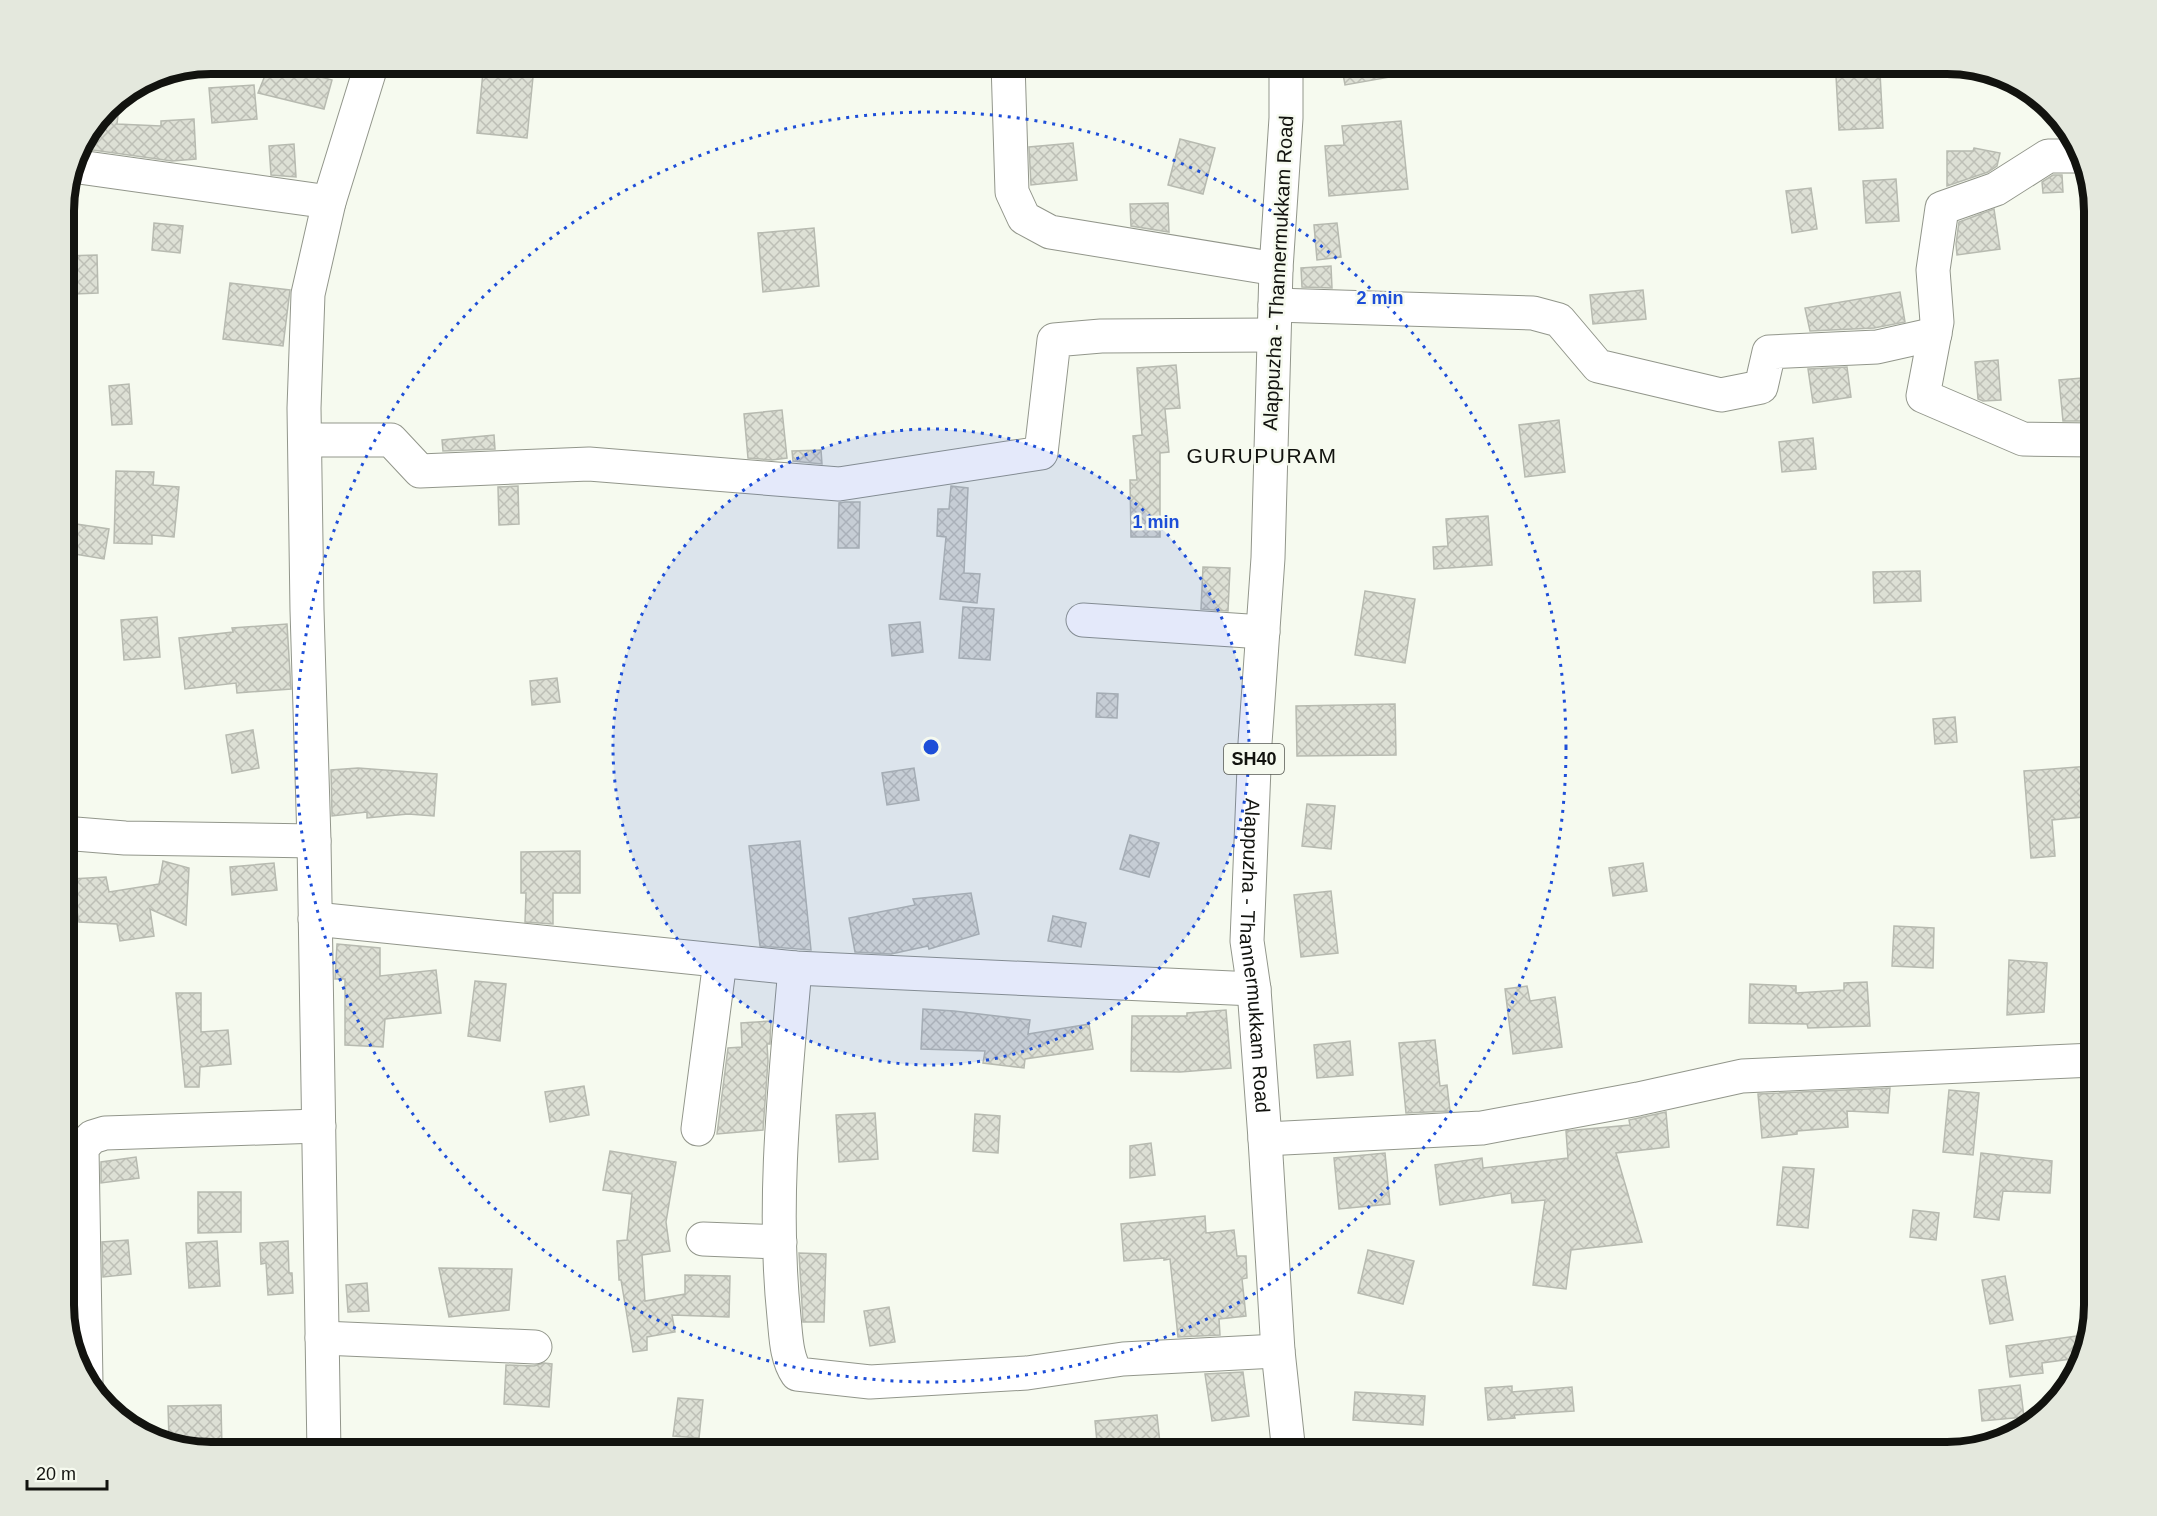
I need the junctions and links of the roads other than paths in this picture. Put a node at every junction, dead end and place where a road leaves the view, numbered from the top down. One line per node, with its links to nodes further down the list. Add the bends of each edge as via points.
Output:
1 (369, 73): 6 (street)
2 (1008, 73): 7 (street, via 1012,192 1024,218 1050,232)
3 (1286, 73): 7 (street, Alappuzha - Thannermukkam Road / SH40)
4 (2072, 156): 9 (street, via 2048,156 1996,189 1941,208 1933,270)
5 (81, 167): 6 (street)
6 (329, 202): 10 (street, via 308,294)
7 (1276, 269): 8 (street, Alappuzha - Thannermukkam Road / SH40)
8 (1274, 320): 9 (street, via 1533,313 1560,320 1598,366 1721,395 1761,387 1769,352 1877,347); 10 (street, via 1054,339 1041,453 839,484 589,464 420,471 391,440); 13 (street, Alappuzha - Thannermukkam Road / SH40)
9 (1935, 334): 11 (street, via 1923,396 2023,439)
10 (305, 440): 15 (street)
11 (2084, 440)
12 (1083, 620): 13 (street)
13 (1263, 632): 19 (street, Alappuzha - Thannermukkam Road / SH40, via 1247,941)
14 (74, 834): 15 (street)
15 (314, 841): 16 (street)
16 (315, 919): 17 (street); 21 (street)
17 (720, 961): 18 (street); 22 (street)
18 (795, 968): 19 (street); 25 (street, via 782,1127)
19 (1254, 989): 23 (street, Alappuzha - Thannermukkam Road / SH40)
20 (2084, 1060): 23 (street, via 1742,1076 1482,1128)
21 (319, 1126): 26 (street); 29 (street, via 105,1133 92,1137 82,1148)
22 (698, 1130)
23 (1266, 1139): 28 (street, Alappuzha - Thannermukkam Road / SH40)
24 (703, 1239): 25 (street)
25 (780, 1242): 28 (street, via 788,1347 791,1366 797,1374 870,1382 1027,1373 1123,1359)
26 (322, 1338): 27 (street); 30 (street)
27 (535, 1347)
28 (1278, 1351): 31 (street, Alappuzha - Thannermukkam Road / SH40)
29 (86, 1361)
30 (324, 1442)
31 (1288, 1442)

